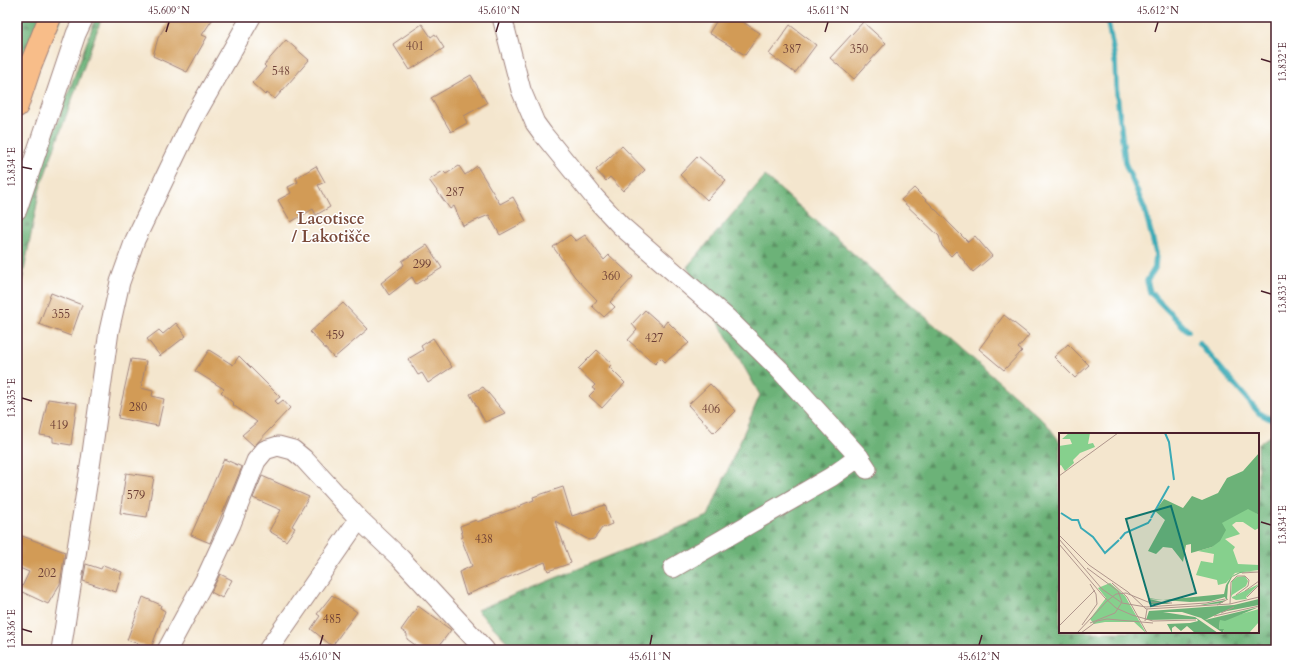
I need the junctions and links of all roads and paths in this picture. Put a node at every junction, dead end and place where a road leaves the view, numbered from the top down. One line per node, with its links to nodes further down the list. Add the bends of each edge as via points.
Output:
1 (50, 17): 5 (highway)
2 (84, 17): 6 (street)
3 (251, 17): 9 (street, via 193,119 135,240 120,282 109,331)
4 (502, 17): 8 (street, via 521,90 535,123 543,134 620,225 728,320 779,369 863,463 831,477)
5 (17, 106)
6 (17, 210)
7 (359, 519): 10 (street, via 293,450 278,446 265,450 256,461 209,572); 11 (street); 12 (street, via 400,558)
8 (673, 568)
9 (61, 650)
10 (167, 650)
11 (268, 650)
12 (485, 650)

